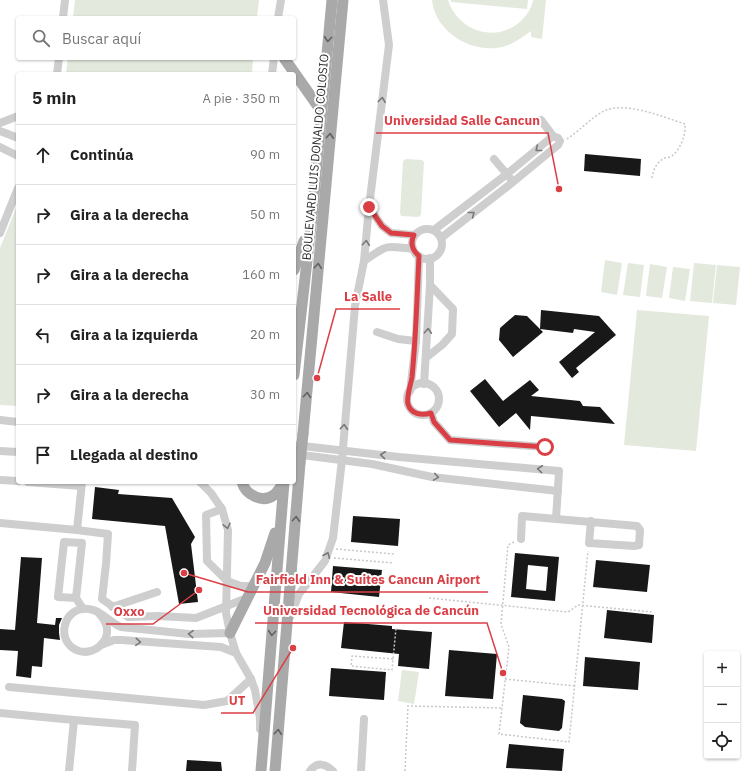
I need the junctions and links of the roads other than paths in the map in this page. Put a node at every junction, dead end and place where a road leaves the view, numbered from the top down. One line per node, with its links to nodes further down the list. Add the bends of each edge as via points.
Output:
1 (65, 0): 6 (street)
2 (281, 0): 7 (street)
3 (332, 0): 15 (main road, BOULEVARD LUIS DONALDO COLOSIO, one-way to 15)
4 (343, 0): 55 (main road, BOULEVARD LUIS DONALDO COLOSIO, one-way to 4, bridge, via 303,434)
5 (383, 0): 28 (street, one-way to 5, via 389,45)
6 (63, 16)
7 (278, 16)
8 (59, 60): 11 (street)
9 (274, 60): 12 (street)
10 (285, 60): 13 (main road)
11 (57, 72)
12 (272, 72)
13 (294, 72)
14 (296, 75): 15 (main road)
15 (322, 112): 29 (main road, BOULEVARD LUIS DONALDO COLOSIO)
16 (16, 117): 18 (street)
17 (541, 120): 20 (street)
18 (0, 123)
19 (0, 131): 21 (street)
20 (553, 136): 25 (street, one-way to 25); 26 (street, via 560,141 558,145)
21 (16, 137)
22 (0, 147): 23 (street)
23 (16, 155)
24 (494, 159): 25 (street)
25 (507, 174): 26 (street); 30 (street)
26 (513, 182): 33 (street, one-way to 26)
27 (16, 193): 31 (street)
28 (369, 207): 32 (street, via 382,226 391,233); 37 (street, one-way to 28)
29 (312, 217): 38 (main road); 42 (main road, BOULEVARD LUIS DONALDO COLOSIO)
30 (434, 230): 32 (street, via 421,230); 33 (street)
31 (0, 233)
32 (414, 235): 34 (street)
33 (441, 238): 36 (street, via 441,249)
34 (413, 249): 35 (street); 37 (street, via 387,246)
35 (419, 256): 36 (street); 41 (street)
36 (430, 258): 39 (street)
37 (364, 261): 52 (street, one-way to 37, via 355,306)
38 (296, 264)
39 (430, 285): 43 (street, one-way to 39); 43 (street, via 453,309 452,334)
40 (378, 332): 41 (street, via 398,339)
41 (416, 341): 45 (street)
42 (296, 357)
43 (426, 357): 44 (street)
44 (424, 384): 45 (street, via 416,385); 46 (street, via 434,388 439,396 438,406)
45 (410, 391): 46 (street, via 407,401 411,410 420,415)
46 (431, 413): 50 (street, via 434,422 450,440)
47 (0, 420): 48 (street)
48 (16, 422)
49 (296, 445): 52 (street)
50 (545, 447)
51 (0, 451): 53 (street)
52 (342, 451): 54 (street, one-way to 52); 56 (street)
53 (16, 452)
54 (399, 457): 57 (street); 67 (street, one-way to 54, via 559,471)
55 (297, 459): 56 (street); 58 (main road, BOULEVARD LUIS DONALDO COLOSIO, one-way to 55)
56 (342, 460): 57 (street); 85 (street, one-way to 56, via 299,594 326,558 330,548)
57 (397, 468): 67 (street, one-way to 67, via 432,477)
58 (296, 476)
59 (0, 480): 60 (street)
60 (16, 481)
61 (82, 484): 73 (street)
62 (202, 484): 68 (street)
63 (243, 484): 64 (main road, via 254,497 264,498 274,495)
64 (282, 484)
65 (284, 484): 69 (main road)
66 (295, 484): 85 (main road, BOULEVARD LUIS DONALDO COLOSIO, one-way to 66)
67 (558, 491): 70 (street)
68 (222, 509): 75 (street, one-way to 75, via 228,530); 75 (street, via 206,515 206,561)
69 (282, 509): 76 (main road, via 269,554); 95 (main road, one-way to 95)
70 (556, 519): 71 (street); 74 (street, via 522,516)
71 (591, 521): 71 (street, via 589,543 634,546 639,544 640,530 637,526)
72 (0, 522): 73 (street)
73 (77, 530): 81 (street, via 108,534 102,599)
74 (521, 539)
75 (227, 581): 76 (street, via 240,586); 80 (street)
76 (254, 586): 79 (main road)
77 (157, 592): 81 (street)
78 (76, 598): 78 (street, via 82,543 64,542 58,597); 82 (street)
79 (247, 598): 80 (street); 86 (main road)
80 (226, 606): 81 (street, via 196,618 128,617); 86 (street)
81 (112, 607)
82 (83, 608): 83 (street); 88 (street, via 67,619 64,629 66,639 72,647 82,652 92,651)
83 (98, 612): 84 (street); 88 (street, via 107,628 106,638)
84 (116, 625): 86 (street, one-way to 84, via 189,634); 87 (street)
85 (287, 625): 96 (main road, BOULEVARD LUIS DONALDO COLOSIO, one-way to 85)
86 (230, 634): 89 (street)
87 (114, 640): 88 (street); 89 (street, one-way to 89, via 221,647)
88 (101, 646)
89 (236, 652): 90 (street)
90 (251, 679): 91 (street, via 227,701 204,705); 95 (street, via 260,718)
91 (9, 687)
92 (0, 713): 94 (street)
93 (364, 718): 101 (street)
94 (74, 720): 98 (street); 99 (street, via 136,725)
95 (261, 768)
96 (276, 769)
97 (329, 770): 100 (street, via 324,765 317,765)
98 (69, 771)
99 (132, 771)
100 (310, 771)
101 (361, 771)

